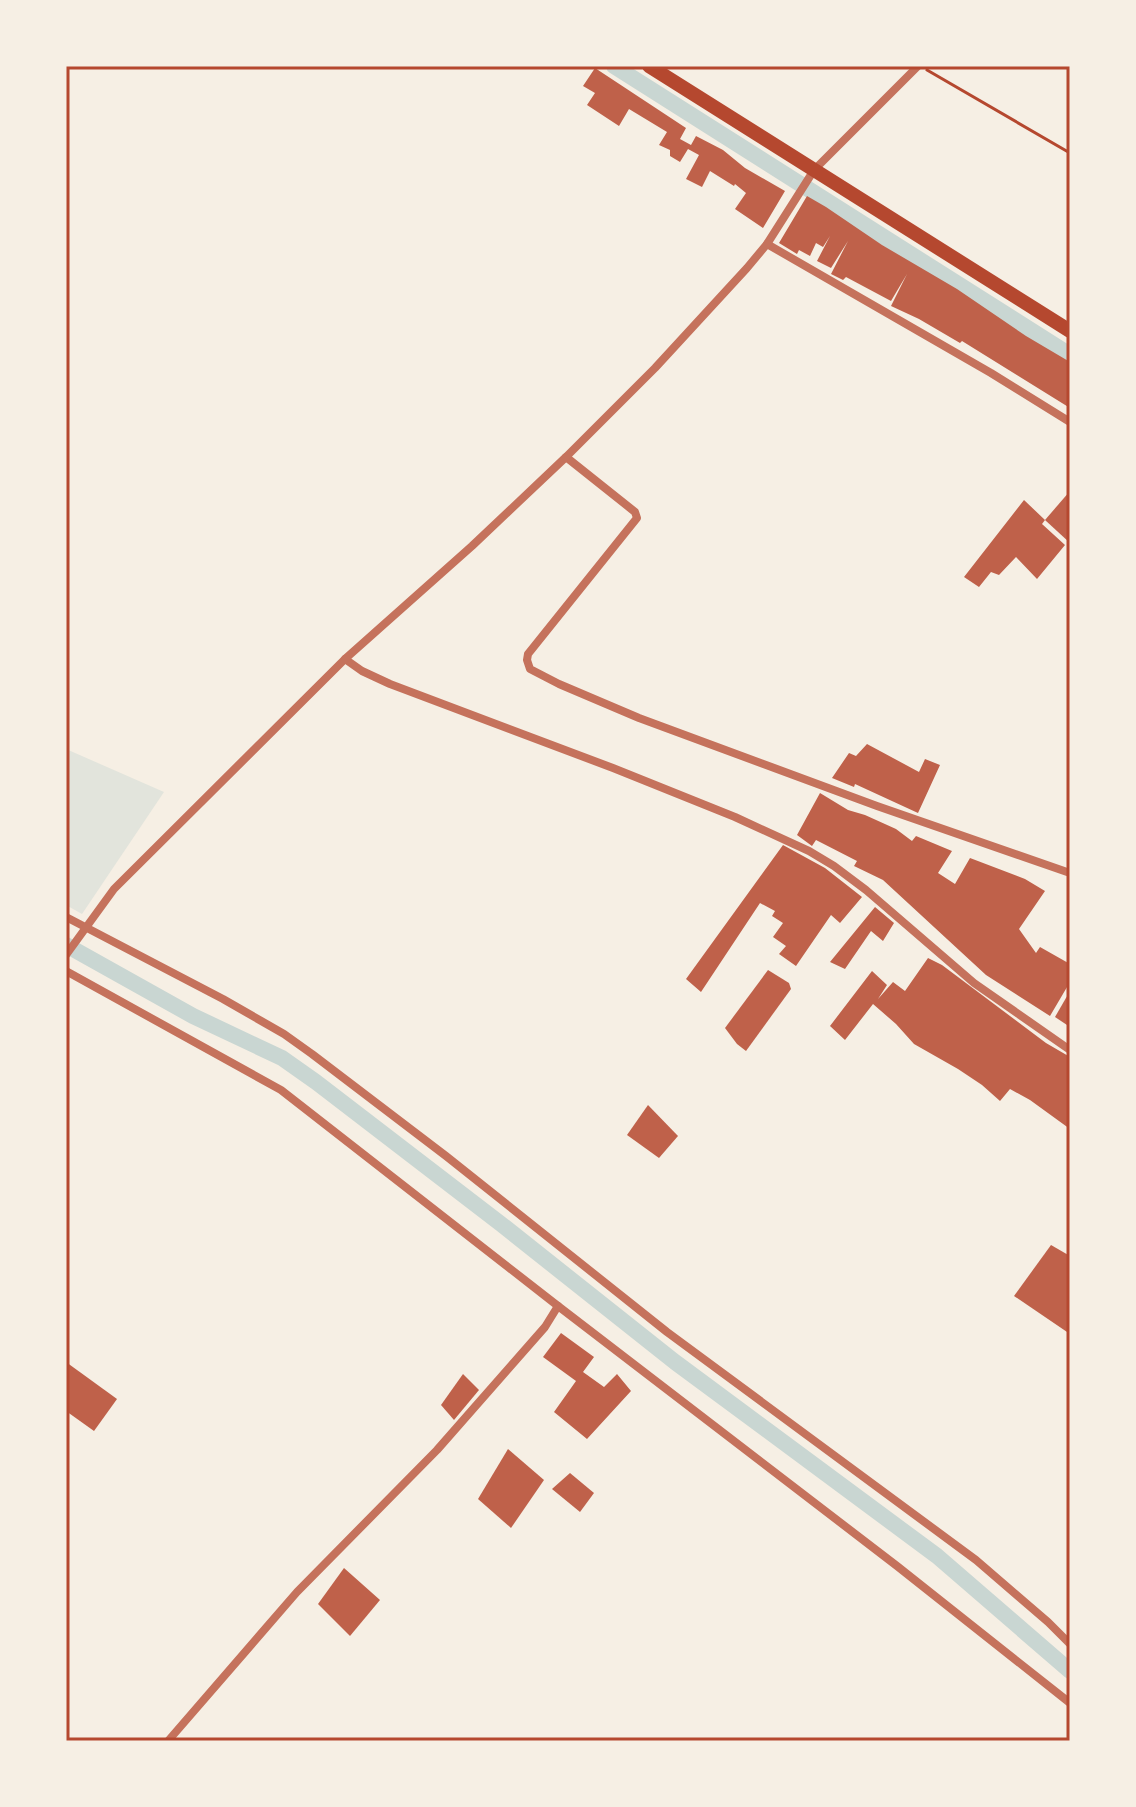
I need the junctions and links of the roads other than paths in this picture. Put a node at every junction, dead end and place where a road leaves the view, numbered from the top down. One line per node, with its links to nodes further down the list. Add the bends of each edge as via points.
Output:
1 (649, 66): 3 (main road)
2 (919, 66): 3 (street)
3 (811, 174): 4 (street); 5 (main road)
4 (767, 244): 6 (street); 7 (street)
5 (1070, 331)
6 (1070, 422)
7 (566, 457): 8 (street); 9 (street, via 637,518 528,654 530,669 639,718)
8 (345, 659): 11 (street, via 114,889); 14 (street, via 390,684 613,768 809,851 866,890 974,983)
9 (1070, 873)
10 (66, 917): 11 (street)
11 (82, 931): 12 (street); 16 (street, via 223,999 312,1054 667,1332 976,1560)
12 (66, 955)
13 (66, 971): 15 (street, via 281,1090)
14 (1070, 1050)
15 (558, 1306): 17 (street); 18 (street, via 437,1450 297,1592)
16 (1070, 1644)
17 (1070, 1703)
18 (168, 1741)

